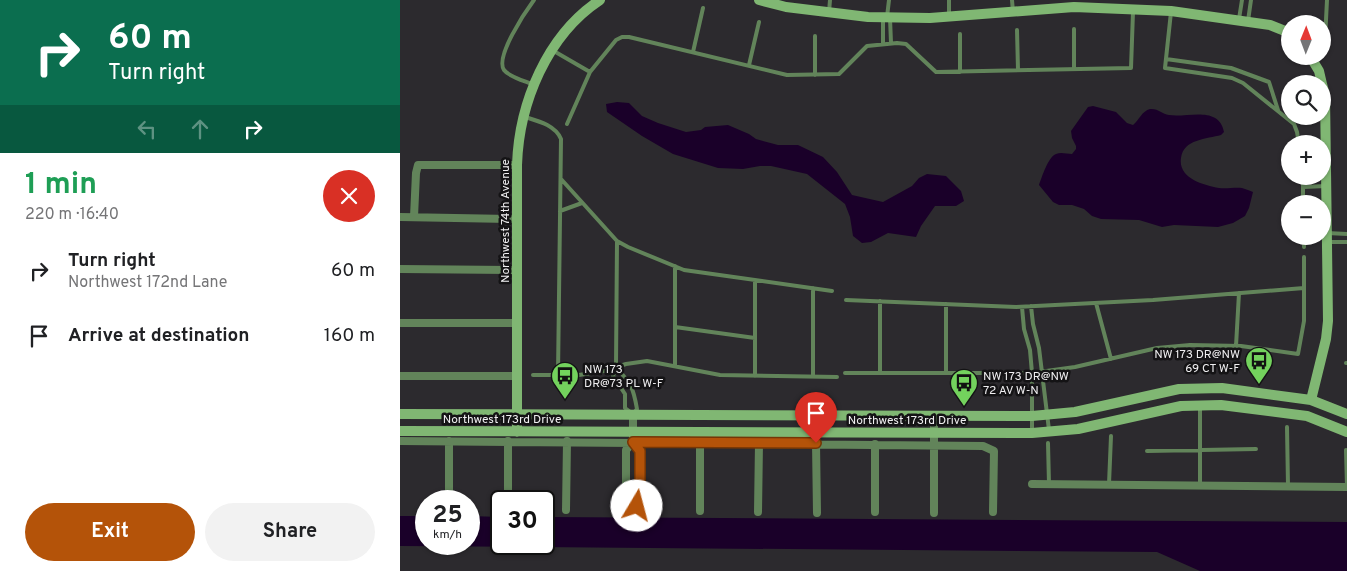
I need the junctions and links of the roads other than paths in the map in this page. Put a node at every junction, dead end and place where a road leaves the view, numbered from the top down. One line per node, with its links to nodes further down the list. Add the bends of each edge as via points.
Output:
1 (534, 0): 38 (lane, via 518,22 502,61 508,73)
2 (600, 0): 29 (street, Northwest 74th Avenue, via 572,24)
3 (830, 0): 15 (lane)
4 (889, 0): 19 (lane)
5 (949, 0): 18 (lane)
6 (1012, 0): 16 (lane)
7 (1242, 0): 20 (lane)
8 (1251, 0): 20 (lane)
9 (1326, 0): 17 (lane)
10 (766, 1): 15 (street)
11 (1074, 4): 13 (street); 16 (street)
12 (703, 8): 30 (lane)
13 (1134, 9): 14 (street); 33 (lane, via 1131,68)
14 (1171, 11): 20 (street); 31 (lane)
15 (829, 12): 19 (street)
16 (1013, 12): 18 (street)
17 (1326, 15)
18 (949, 16): 19 (street)
19 (887, 17): 27 (lane); 28 (lane)
20 (1243, 20): 23 (street)
21 (759, 22): 32 (lane)
22 (1074, 29): 33 (lane)
23 (1281, 29)
24 (1016, 30): 34 (lane)
25 (960, 34): 36 (lane)
26 (815, 36): 37 (lane)
27 (891, 43): 28 (lane); 36 (lane, via 906,44 936,72)
28 (883, 44): 37 (lane, via 867,46 839,74)
29 (552, 50): 35 (lane); 38 (street, Northwest 74th Avenue)
30 (693, 52): 32 (lane); 35 (lane, via 622,36)
31 (1166, 59): 39 (lane, via 1165,68 1232,78 1243,83); 39 (lane, via 1231,68 1269,82)
32 (749, 66): 37 (lane, via 787,75)
33 (1074, 69): 34 (lane)
34 (1018, 70): 36 (lane)
35 (590, 72): 41 (lane)
36 (960, 72)
37 (814, 75)
38 (534, 85): 40 (street, Northwest 74th Avenue)
39 (1278, 110): 43 (lane, via 1294,124)
40 (523, 117): 44 (street, Northwest 74th Avenue); 45 (lane, via 559,133)
41 (567, 124)
42 (1325, 125): 46 (street)
43 (1298, 135)
44 (517, 165): 53 (street, via 418,165); 54 (street, Northwest 74th Avenue)
45 (561, 179): 50 (lane); 51 (lane)
46 (1326, 186): 47 (lane); 49 (street)
47 (1303, 187): 48 (lane)
48 (1303, 195)
49 (1326, 195)
50 (582, 203): 51 (lane); 58 (lane)
51 (560, 210): 90 (lane)
52 (400, 217): 53 (street)
53 (414, 217): 54 (street)
54 (517, 219): 64 (street, Northwest 74th Avenue)
55 (1347, 234): 56 (lane)
56 (1331, 236)
57 (1331, 238): 59 (lane)
58 (617, 241): 62 (lane); 83 (lane)
59 (1347, 242)
60 (1327, 245): 97 (street, via 1326,338)
61 (1304, 257): 67 (lane)
62 (676, 266): 65 (lane, via 684,270); 78 (lane)
63 (400, 269): 64 (street)
64 (517, 270): 77 (street, Northwest 74th Avenue)
65 (755, 280): 66 (lane); 79 (lane)
66 (813, 288): 68 (lane); 94 (lane)
67 (1304, 288): 69 (lane); 80 (lane, via 1304,321 1298,354)
68 (832, 291)
69 (1239, 293): 72 (lane); 80 (lane)
70 (846, 300): 71 (lane)
71 (880, 301): 73 (lane); 86 (lane)
72 (1096, 303): 74 (lane); 81 (lane)
73 (946, 304): 75 (lane); 87 (lane)
74 (1031, 306): 75 (lane); 84 (lane)
75 (1022, 307): 88 (lane)
76 (400, 323): 77 (street)
77 (517, 323): 92 (street, Northwest 74th Avenue)
78 (675, 328): 79 (lane); 82 (lane)
79 (755, 338): 93 (lane)
80 (1236, 346): 81 (lane, via 1157,348)
81 (1111, 359): 84 (lane)
82 (675, 366): 83 (lane, via 647,361); 93 (lane, via 720,375)
83 (616, 367): 90 (lane, via 579,375); 100 (lane, via 633,388 637,408); 100 (lane, via 613,376 625,394 625,408)
84 (1042, 372): 88 (lane); 103 (lane)
85 (846, 373): 86 (lane)
86 (880, 373): 87 (lane)
87 (946, 373): 88 (lane)
88 (1032, 373): 105 (lane)
89 (532, 375): 90 (lane)
90 (558, 375)
91 (400, 376): 92 (street)
92 (516, 376): 102 (street, Northwest 74th Avenue)
93 (755, 376): 94 (lane)
94 (813, 376): 95 (lane)
95 (837, 376)
96 (1201, 388): 97 (street, Northwest 173rd Drive); 98 (street); 103 (street, Northwest 173rd Drive, via 1179,389)
97 (1311, 400): 101 (street, Northwest 173rd Drive)
98 (1201, 406): 111 (street, Northwest 173rd Drive, via 1222,405 1307,416); 114 (street, Northwest 173rd Drive, via 1181,406); 126 (lane)
99 (400, 414): 102 (street, Northwest 173rd Drive)
100 (633, 414): 102 (street, Northwest 173rd Drive); 104 (street, Northwest 173rd Drive); 108 (street)
101 (1347, 414)
102 (517, 415): 109 (street, Northwest 74th Avenue)
103 (1048, 415): 105 (street, Northwest 173rd Drive); 114 (lane)
104 (934, 416): 105 (street, Northwest 173rd Drive); 110 (street)
105 (1032, 416): 112 (lane)
106 (1287, 427): 133 (lane)
107 (400, 431): 109 (street, Northwest 173rd Drive)
108 (632, 431): 109 (street, Northwest 173rd Drive); 110 (street, Northwest 173rd Drive); 119 (street)
109 (517, 432)
110 (934, 432): 112 (street, Northwest 173rd Drive); 124 (street)
111 (1347, 432)
112 (1032, 433): 114 (street, Northwest 173rd Drive)
113 (1110, 436): 131 (lane)
114 (1049, 438): 130 (lane)
115 (400, 441): 116 (street)
116 (449, 441): 117 (street); 135 (street)
117 (508, 441): 118 (street); 136 (street)
118 (567, 442): 119 (street); 137 (street)
119 (633, 442): 119 (street, via 626,450 626,502 637,506 640,502 640,451); 120 (street)
120 (700, 442): 121 (street); 138 (street)
121 (759, 443): 122 (street); 139 (street)
122 (816, 443): 123 (street); 143 (street)
123 (875, 444): 124 (street); 140 (street)
124 (934, 446): 141 (street); 142 (street, via 983,446 994,451)
125 (1256, 449): 126 (lane)
126 (1200, 450): 128 (lane); 132 (lane)
127 (1346, 450): 134 (lane)
128 (1147, 451)
129 (1032, 484): 130 (street)
130 (1049, 484): 131 (street)
131 (1109, 484): 132 (street)
132 (1200, 485): 133 (street)
133 (1288, 486): 134 (street)
134 (1347, 487)
135 (449, 490)
136 (508, 490)
137 (566, 510)
138 (700, 511)
139 (758, 512)
140 (875, 512)
141 (934, 512)
142 (993, 512)
143 (817, 513)

